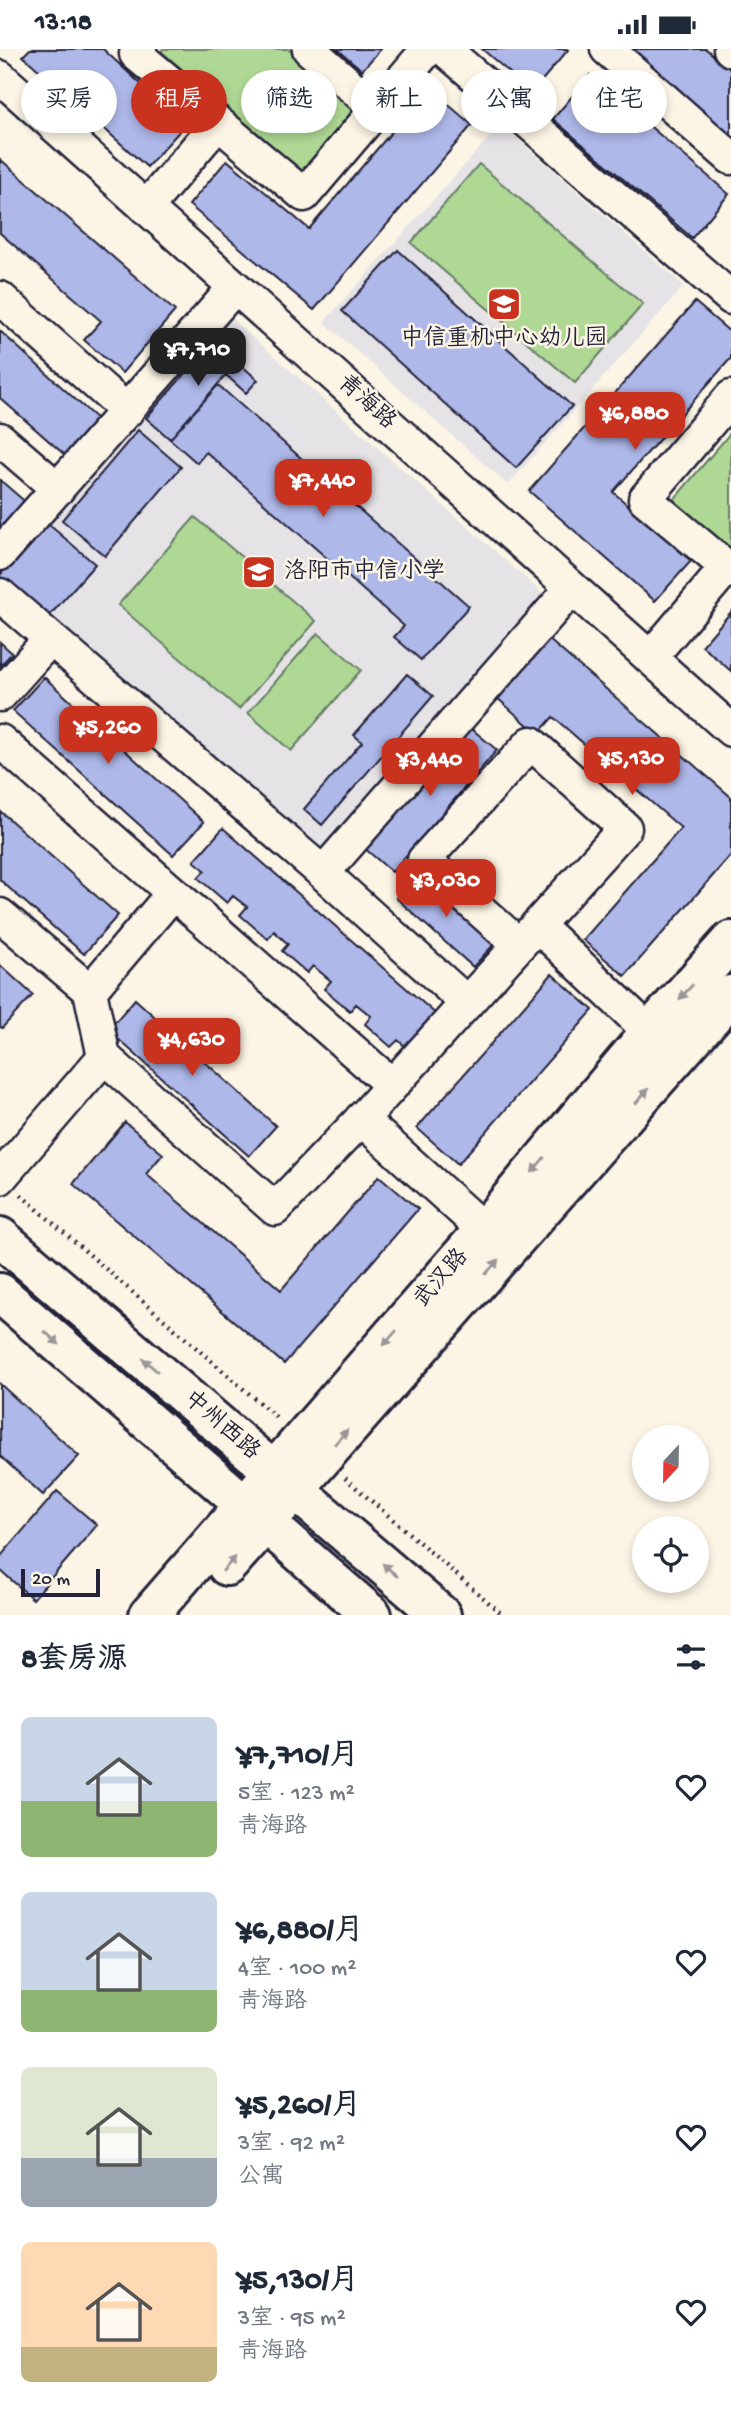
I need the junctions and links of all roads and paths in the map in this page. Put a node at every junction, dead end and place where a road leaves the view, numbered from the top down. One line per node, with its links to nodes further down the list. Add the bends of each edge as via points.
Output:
1 (140, 49): 6 (street, via 136,54)
2 (309, 49): 9 (street)
3 (428, 49): 7 (street)
4 (444, 49): 17 (street)
5 (607, 49): 13 (street)
6 (155, 70)
7 (410, 70)
8 (0, 77): 14 (street, 青海路)
9 (351, 86)
10 (227, 131): 12 (street, via 304,195)
11 (210, 133): 14 (street)
12 (357, 133)
13 (731, 158)
14 (146, 208): 15 (street, 青海路)
15 (235, 287): 19 (street); 24 (street, 青海路)
16 (0, 298): 19 (street)
17 (731, 298)
18 (731, 397): 23 (street, via 645,499)
19 (127, 411): 21 (street)
20 (0, 439): 21 (street)
21 (58, 489): 22 (street)
22 (0, 554)
23 (729, 569): 27 (street)
24 (572, 588): 27 (street, 青海路); 31 (street)
25 (0, 595): 26 (street)
26 (50, 639): 28 (street); 31 (street)
27 (650, 658): 29 (street, 青海路)
28 (0, 695)
29 (731, 730)
30 (0, 741): 32 (street)
31 (323, 873): 38 (street)
32 (173, 893): 36 (street); 41 (street)
33 (0, 915): 36 (street)
34 (528, 935): 34 (street, via 625,828 531,743 424,860); 38 (street); 39 (street)
35 (731, 941): 39 (main road, 武汉路, one-way to 39)
36 (90, 991): 40 (street)
37 (731, 995): 47 (main road, 武汉路, one-way to 37)
38 (467, 1003): 41 (street)
39 (650, 1032): 44 (main road, 武汉路, one-way to 44)
40 (104, 1057): 42 (street, via 275,1209); 43 (street)
41 (392, 1085): 42 (street)
42 (361, 1119): 44 (street)
43 (0, 1178): 47 (path)
44 (484, 1230): 47 (main road, 武汉路, one-way to 47)
45 (0, 1237): 48 (main road, 中州西路, one-way to 45)
46 (0, 1293): 49 (main road, 中州西路, one-way to 49)
47 (313, 1449): 48 (main road, 武汉路); 54 (path)
48 (285, 1480): 49 (main road, 武汉路); 53 (main road, 中州西路, one-way to 48)
49 (254, 1515): 50 (main road, 武汉路); 51 (main road, 武汉路, one-way to 49); 52 (main road, 中州西路)
50 (149, 1615)
51 (183, 1615)
52 (372, 1615)
53 (441, 1615)
54 (503, 1615)

